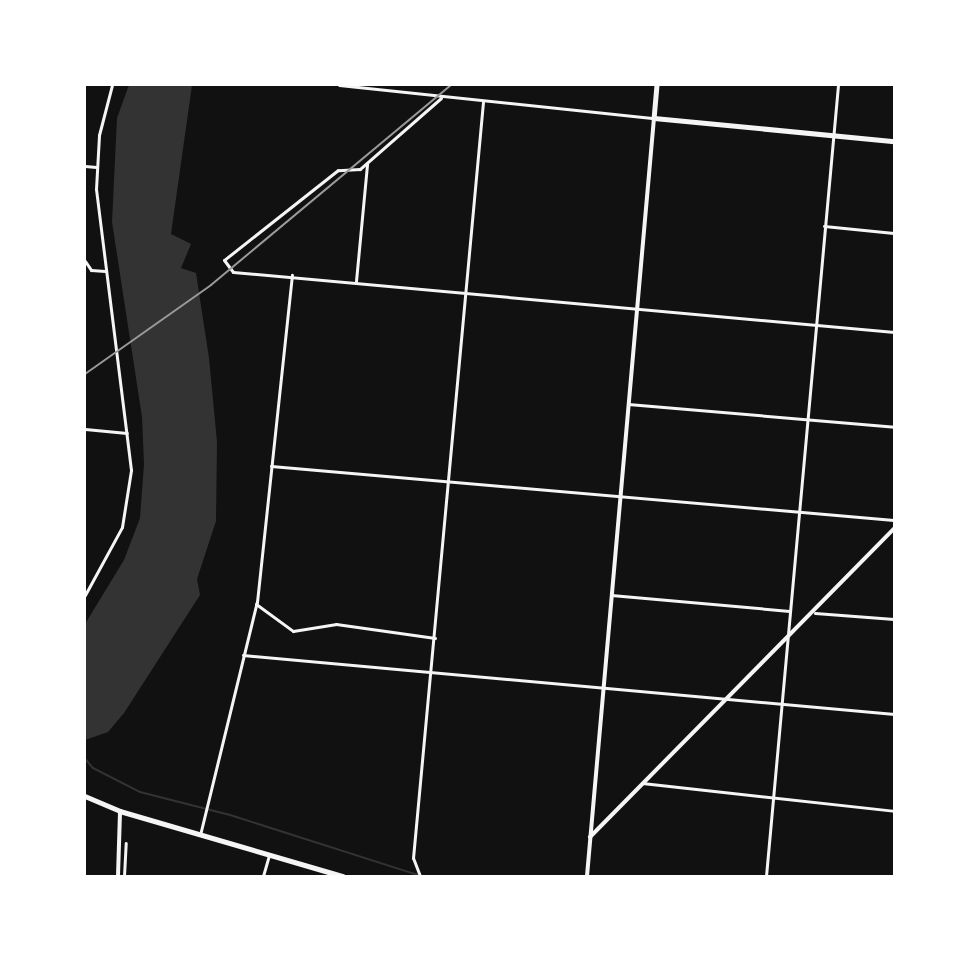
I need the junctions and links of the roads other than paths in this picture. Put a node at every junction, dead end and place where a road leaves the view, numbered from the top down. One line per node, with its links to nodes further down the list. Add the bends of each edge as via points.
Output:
1 (112, 85): 12 (street)
2 (339, 85): 5 (street)
3 (657, 85): 7 (main road)
4 (838, 85): 8 (street)
5 (441, 98): 6 (street); 10 (street)
6 (483, 102): 7 (street); 19 (street)
7 (654, 118): 8 (main road); 20 (street)
8 (832, 136): 9 (main road); 13 (street)
9 (894, 141)
10 (367, 163): 17 (street, via 360,169 338,170 224,260 233,272); 18 (street)
11 (85, 166): 12 (street)
12 (96, 167): 16 (street)
13 (824, 226): 14 (street); 21 (street)
14 (894, 233)
15 (85, 261): 16 (street, via 91,270)
16 (105, 271): 27 (street)
17 (292, 276): 18 (street); 28 (street)
18 (356, 281): 19 (street)
19 (467, 292): 20 (street); 29 (street)
20 (636, 308): 21 (street); 23 (street)
21 (815, 325): 22 (street); 24 (street)
22 (894, 332)
23 (628, 404): 24 (street); 30 (street)
24 (806, 420): 25 (street); 31 (street)
25 (894, 427)
26 (85, 429): 27 (street)
27 (127, 434): 34 (street, via 131,470 122,527)
28 (271, 466): 29 (street); 36 (street)
29 (450, 482): 30 (street); 40 (street)
30 (619, 498): 31 (street); 35 (street)
31 (798, 514): 32 (street); 37 (street)
32 (894, 520)
33 (894, 529): 38 (street)
34 (85, 595)
35 (610, 595): 37 (street); 44 (street)
36 (256, 604): 40 (street, via 293,631 336,624); 42 (street)
37 (789, 611): 41 (street)
38 (815, 613): 39 (street); 41 (street)
39 (894, 619)
40 (435, 638): 43 (street)
41 (786, 642): 45 (street); 46 (street)
42 (243, 655): 43 (street); 53 (street)
43 (432, 672): 44 (street); 59 (street, via 414,858)
44 (602, 687): 45 (street); 54 (street)
45 (729, 699): 46 (street); 48 (street)
46 (781, 703): 47 (street); 50 (street)
47 (894, 714)
48 (642, 783): 50 (street); 54 (street)
49 (85, 796): 51 (main road)
50 (772, 799): 52 (street); 65 (street)
51 (120, 811): 53 (main road); 57 (street)
52 (894, 811)
53 (200, 836): 56 (main road)
54 (589, 838): 64 (street)
55 (126, 842): 58 (street)
56 (269, 855): 62 (street); 63 (main road)
57 (118, 863): 58 (street); 60 (street)
58 (125, 863): 61 (street)
59 (420, 875)
60 (118, 876)
61 (124, 876)
62 (262, 876)
63 (343, 876)
64 (587, 876)
65 (766, 876)

